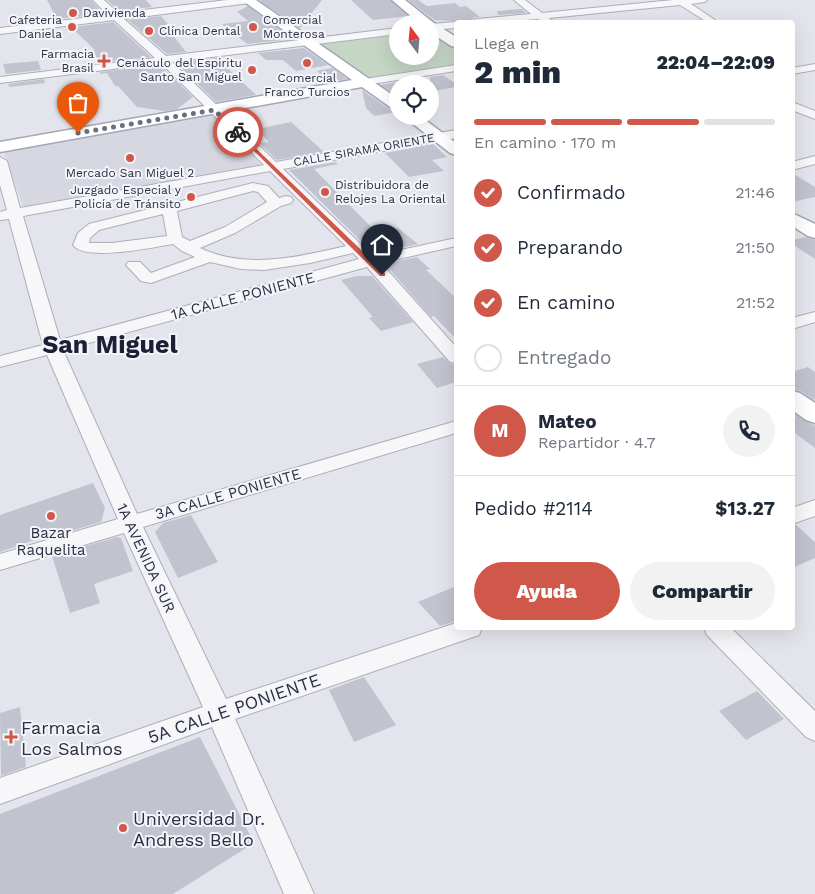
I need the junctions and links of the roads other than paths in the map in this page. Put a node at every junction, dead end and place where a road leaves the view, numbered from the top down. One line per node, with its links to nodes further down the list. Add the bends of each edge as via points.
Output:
1 (98, 0): 9 (street)
2 (249, 0): 9 (street); 18 (main road)
3 (398, 0): 7 (main road)
4 (519, 0): 8 (street)
5 (702, 0): 6 (street)
6 (681, 1): 8 (street); 12 (street)
7 (416, 15)
8 (540, 16): 10 (street); 11 (street)
9 (115, 17): 15 (street); 20 (street)
10 (497, 20)
11 (547, 20)
12 (710, 20)
13 (454, 24): 14 (street)
14 (439, 25)
15 (0, 31)
16 (389, 32): 18 (street)
17 (439, 32): 19 (main road)
18 (307, 42): 20 (street); 25 (main road)
19 (454, 42)
20 (164, 60): 24 (street); 28 (street)
21 (815, 67): 23 (street)
22 (454, 68): 25 (street)
23 (795, 70)
24 (0, 80)
25 (365, 82): 26 (main road); 28 (main road)
26 (389, 99)
27 (795, 106): 29 (street)
28 (214, 110): 33 (main road); 38 (street)
29 (815, 115)
30 (422, 125): 32 (main road)
31 (454, 134): 32 (street, CALLE SIRAMA ORIENTE)
32 (438, 137): 34 (main road); 38 (street, CALLE SIRAMA ORIENTE)
33 (0, 147)
34 (454, 149)
35 (815, 160): 37 (street)
36 (0, 161): 42 (street, 1A AVENIDA SUR)
37 (795, 165)
38 (272, 167): 39 (street); 42 (street, CALLE SIRAMA ORIENTE)
39 (303, 196): 40 (street); 47 (street)
40 (276, 203): 41 (street, via 263,189 253,187); 46 (street, via 230,230)
41 (169, 208): 46 (street); 46 (street, via 94,227 83,236 81,245 87,249 100,249)
42 (8, 215): 53 (street, 1A AVENIDA SUR)
43 (795, 220): 44 (main road)
44 (815, 232)
45 (454, 242): 49 (street, 1A CALLE PONIENTE)
46 (181, 243): 48 (street)
47 (357, 248): 48 (street, via 274,265); 49 (street)
48 (208, 258): 50 (street, via 151,278)
49 (370, 261): 53 (street, 1A CALLE PONIENTE); 54 (street)
50 (134, 265)
51 (815, 317): 52 (street)
52 (795, 323)
53 (53, 348): 55 (street, 1A CALLE PONIENTE); 61 (street, 1A AVENIDA SUR)
54 (454, 356)
55 (0, 362)
56 (795, 400): 57 (main road)
57 (815, 415)
58 (454, 428): 61 (street, 3A CALLE PONIENTE)
59 (815, 508): 60 (street)
60 (795, 515)
61 (130, 523): 62 (street, 3A CALLE PONIENTE); 65 (street, 1A AVENIDA SUR)
62 (0, 562)
63 (464, 630): 65 (street, 5A CALLE PONIENTE)
64 (718, 630): 66 (street)
65 (219, 713): 67 (street, 5A CALLE PONIENTE); 68 (street, 1A AVENIDA SUR)
66 (815, 729)
67 (0, 792)
68 (299, 894)

